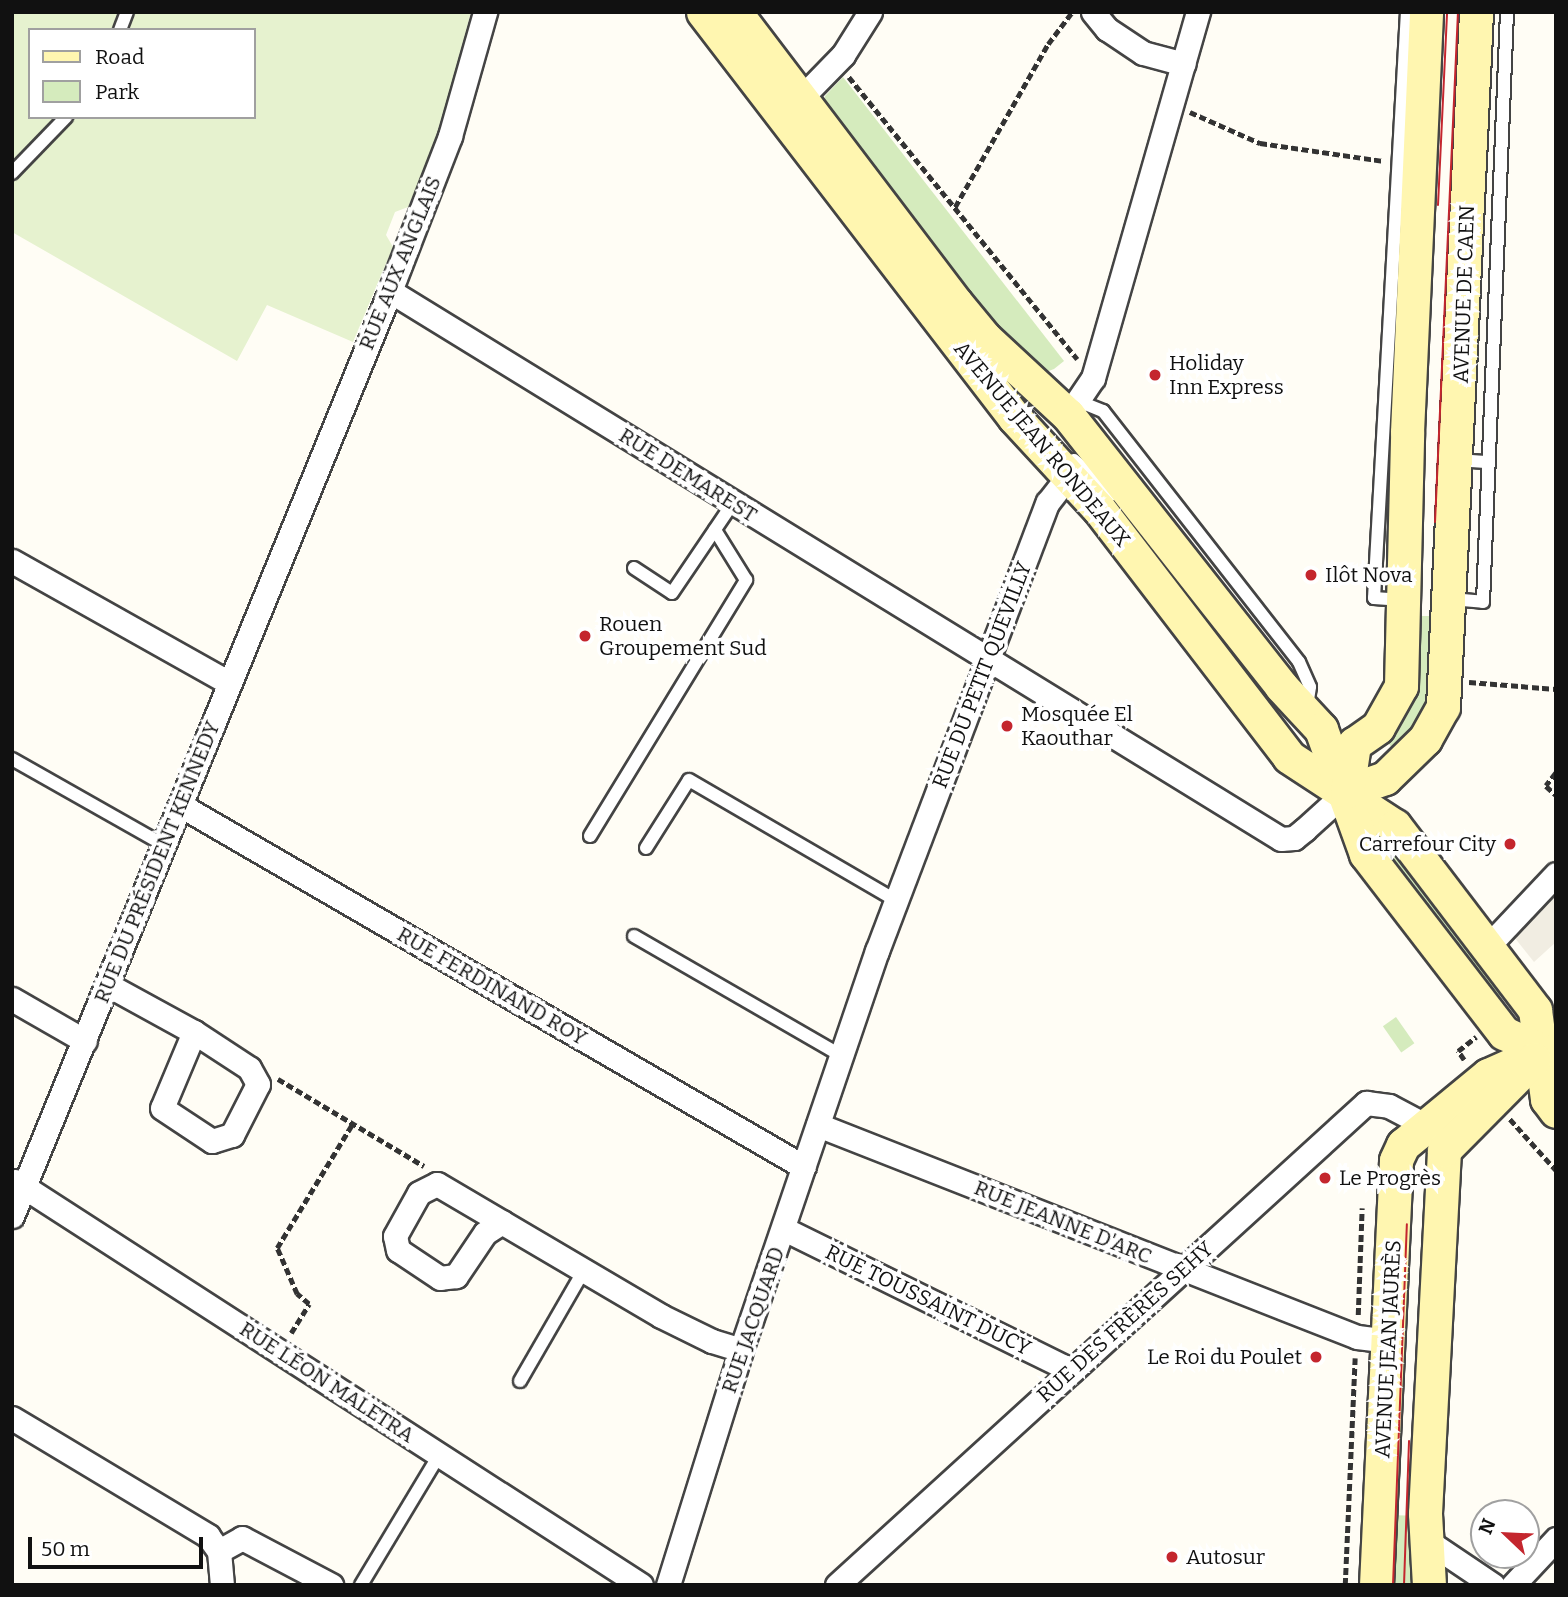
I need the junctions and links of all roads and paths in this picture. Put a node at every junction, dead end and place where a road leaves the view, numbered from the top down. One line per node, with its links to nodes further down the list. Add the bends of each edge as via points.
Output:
1 (703, 12): 29 (main road, AVENUE JEAN RONDEAUX, via 1014,417)
2 (718, 12): 37 (lane, AVENUE JEAN RONDEAUX, via 1007,390 1118,499)
3 (735, 12): 16 (main road, AVENUE JEAN RONDEAUX)
4 (870, 12): 13 (street)
5 (1072, 12): 22 (path, via 1048,44)
6 (1093, 12): 14 (street, via 1107,29 1143,53)
7 (1198, 12): 14 (street)
8 (1406, 12): 15 (lane)
9 (1426, 12): 15 (main road)
10 (1476, 12): 19 (main road, AVENUE DE CAEN)
11 (1507, 12): 19 (lane)
12 (480, 14): 23 (street, RUE AUX ANGLAIS, via 450,136)
13 (836, 61): 16 (street); 22 (path)
14 (1184, 64): 25 (street)
15 (1414, 79): 35 (main road, via 1395,446)
16 (800, 99): 26 (main road, AVENUE JEAN RONDEAUX, via 985,338)
17 (1182, 108): 20 (path, via 1259,143)
18 (64, 119): 21 (lane)
19 (1487, 124): 24 (main road, AVENUE DE CAEN)
20 (1387, 161)
21 (12, 173)
22 (955, 207): 25 (path)
23 (390, 291): 30 (street, RUE DEMAREST); 31 (street, RUE AUX ANGLAIS)
24 (1479, 311): 27 (main road, AVENUE DE CAEN); 28 (lane)
25 (1093, 378): 26 (street)
26 (1073, 408): 44 (main road, AVENUE JEAN RONDEAUX, via 1292,709 1321,729)
27 (1457, 460): 28 (lane); 36 (main road, AVENUE DE CAEN)
28 (1489, 462): 36 (lane)
29 (1067, 478): 38 (street, RUE DU PETIT QUEVILLY, via 1053,491); 44 (main road, AVENUE JEAN RONDEAUX, via 1099,509 1289,757)
30 (733, 503): 32 (lane); 38 (street, RUE DEMAREST)
31 (300, 508): 40 (street, RUE DU PRÉSIDENT KENNEDY)
32 (715, 530): 34 (lane, via 671,593); 47 (lane, via 746,580)
33 (12, 561): 40 (street)
34 (634, 568)
35 (1395, 591): 36 (main road); 44 (main road, via 1401,687 1378,727 1354,744)
36 (1462, 592): 39 (main road, AVENUE DE CAEN)
37 (1227, 641)
38 (986, 659): 44 (street, RUE DEMAREST, via 1280,839 1294,838 1306,830); 51 (street, RUE DU PETIT QUEVILLY)
39 (1445, 680): 41 (path); 44 (main road, AVENUE DE CAEN, via 1443,707 1424,739 1385,778)
40 (229, 683): 46 (street, RUE DU PRÉSIDENT KENNEDY)
41 (1556, 689)
42 (12, 759): 48 (lane)
43 (1556, 773): 45 (path, via 1546,786)
44 (1347, 791): 53 (main road, via 1395,825); 58 (main road, AVENUE JEAN RONDEAUX, via 1366,854 1504,1033)
45 (1556, 795)
46 (180, 805): 48 (street, RUE DU PRÉSIDENT KENNEDY); 66 (street, RUE FERDINAND ROY)
47 (590, 836)
48 (164, 845): 54 (street, RUE DU PRÉSIDENT KENNEDY)
49 (646, 848): 51 (lane, via 690,780)
50 (1556, 874): 53 (street)
51 (897, 901): 59 (street, RUE JACQUARD)
52 (634, 936): 59 (lane)
53 (1488, 946): 58 (main road, via 1535,1010)
54 (108, 985): 56 (street); 57 (street, RUE DU PRÉSIDENT KENNEDY)
55 (12, 999): 57 (street)
56 (194, 1032): 60 (street, via 249,1068); 60 (street, via 162,1108 212,1141 232,1135 258,1084)
57 (85, 1041): 68 (street, RUE DU PRÉSIDENT KENNEDY)
58 (1548, 1055): 61 (main road, via 1547,1099); 64 (main road, AVENUE JEAN JAURÈS, via 1488,1075)
59 (842, 1056): 63 (street, RUE JACQUARD)
60 (255, 1078): 62 (path, via 279,1079)
61 (1556, 1111)
62 (353, 1124): 69 (path, via 424,1166); 80 (path, via 277,1248 297,1294 309,1304)
63 (818, 1125): 66 (street, RUE JACQUARD); 75 (street, RUE JEANNE D'ARC)
64 (1436, 1134): 75 (street, RUE DES FRÈRES SEHY, via 1389,1106 1366,1103); 77 (main road, AVENUE JEAN JAURÈS, via 1403,1145 1396,1160); 86 (main road, via 1425,1513)
65 (1523, 1135): 67 (path)
66 (804, 1167): 73 (street, RUE JACQUARD)
67 (1556, 1170)
68 (19, 1184): 71 (street, RUE DU PRÉSIDENT KENNEDY); 80 (street, RUE LÉON MALETRA)
69 (437, 1184): 72 (street); 72 (street, via 419,1193 395,1236 398,1250 440,1278 456,1276 485,1233)
70 (1362, 1209): 76 (path)
71 (12, 1216)
72 (502, 1222): 74 (street)
73 (784, 1229): 79 (street, RUE JACQUARD); 81 (street, RUE TOUSSAINT DUCY)
74 (584, 1270): 79 (street, via 662,1316); 82 (lane)
75 (1182, 1270): 77 (street, RUE JEANNE D'ARC, via 1357,1337); 81 (street, RUE DES FRÈRES SEHY)
76 (1357, 1328)
77 (1388, 1341): 95 (main road, AVENUE JEAN JAURÈS)
78 (1356, 1348): 94 (path)
79 (741, 1350): 92 (street, RUE JACQUARD)
80 (279, 1351): 84 (street, RUE LÉON MALETRA)
81 (1072, 1371): 93 (street, RUE DES FRÈRES SEHY)
82 (520, 1381)
83 (12, 1418): 87 (street, via 208,1536)
84 (439, 1455): 90 (lane); 91 (street, RUE LÉON MALETRA)
85 (1556, 1539): 98 (street)
86 (1429, 1542): 96 (main road); 97 (street)
87 (219, 1551): 88 (street); 89 (street, via 242,1538)
88 (222, 1585)
89 (331, 1585)
90 (361, 1585)
91 (641, 1585)
92 (668, 1585)
93 (837, 1585)
94 (1345, 1585)
95 (1376, 1585)
96 (1429, 1585)
97 (1493, 1585)
98 (1513, 1585)

